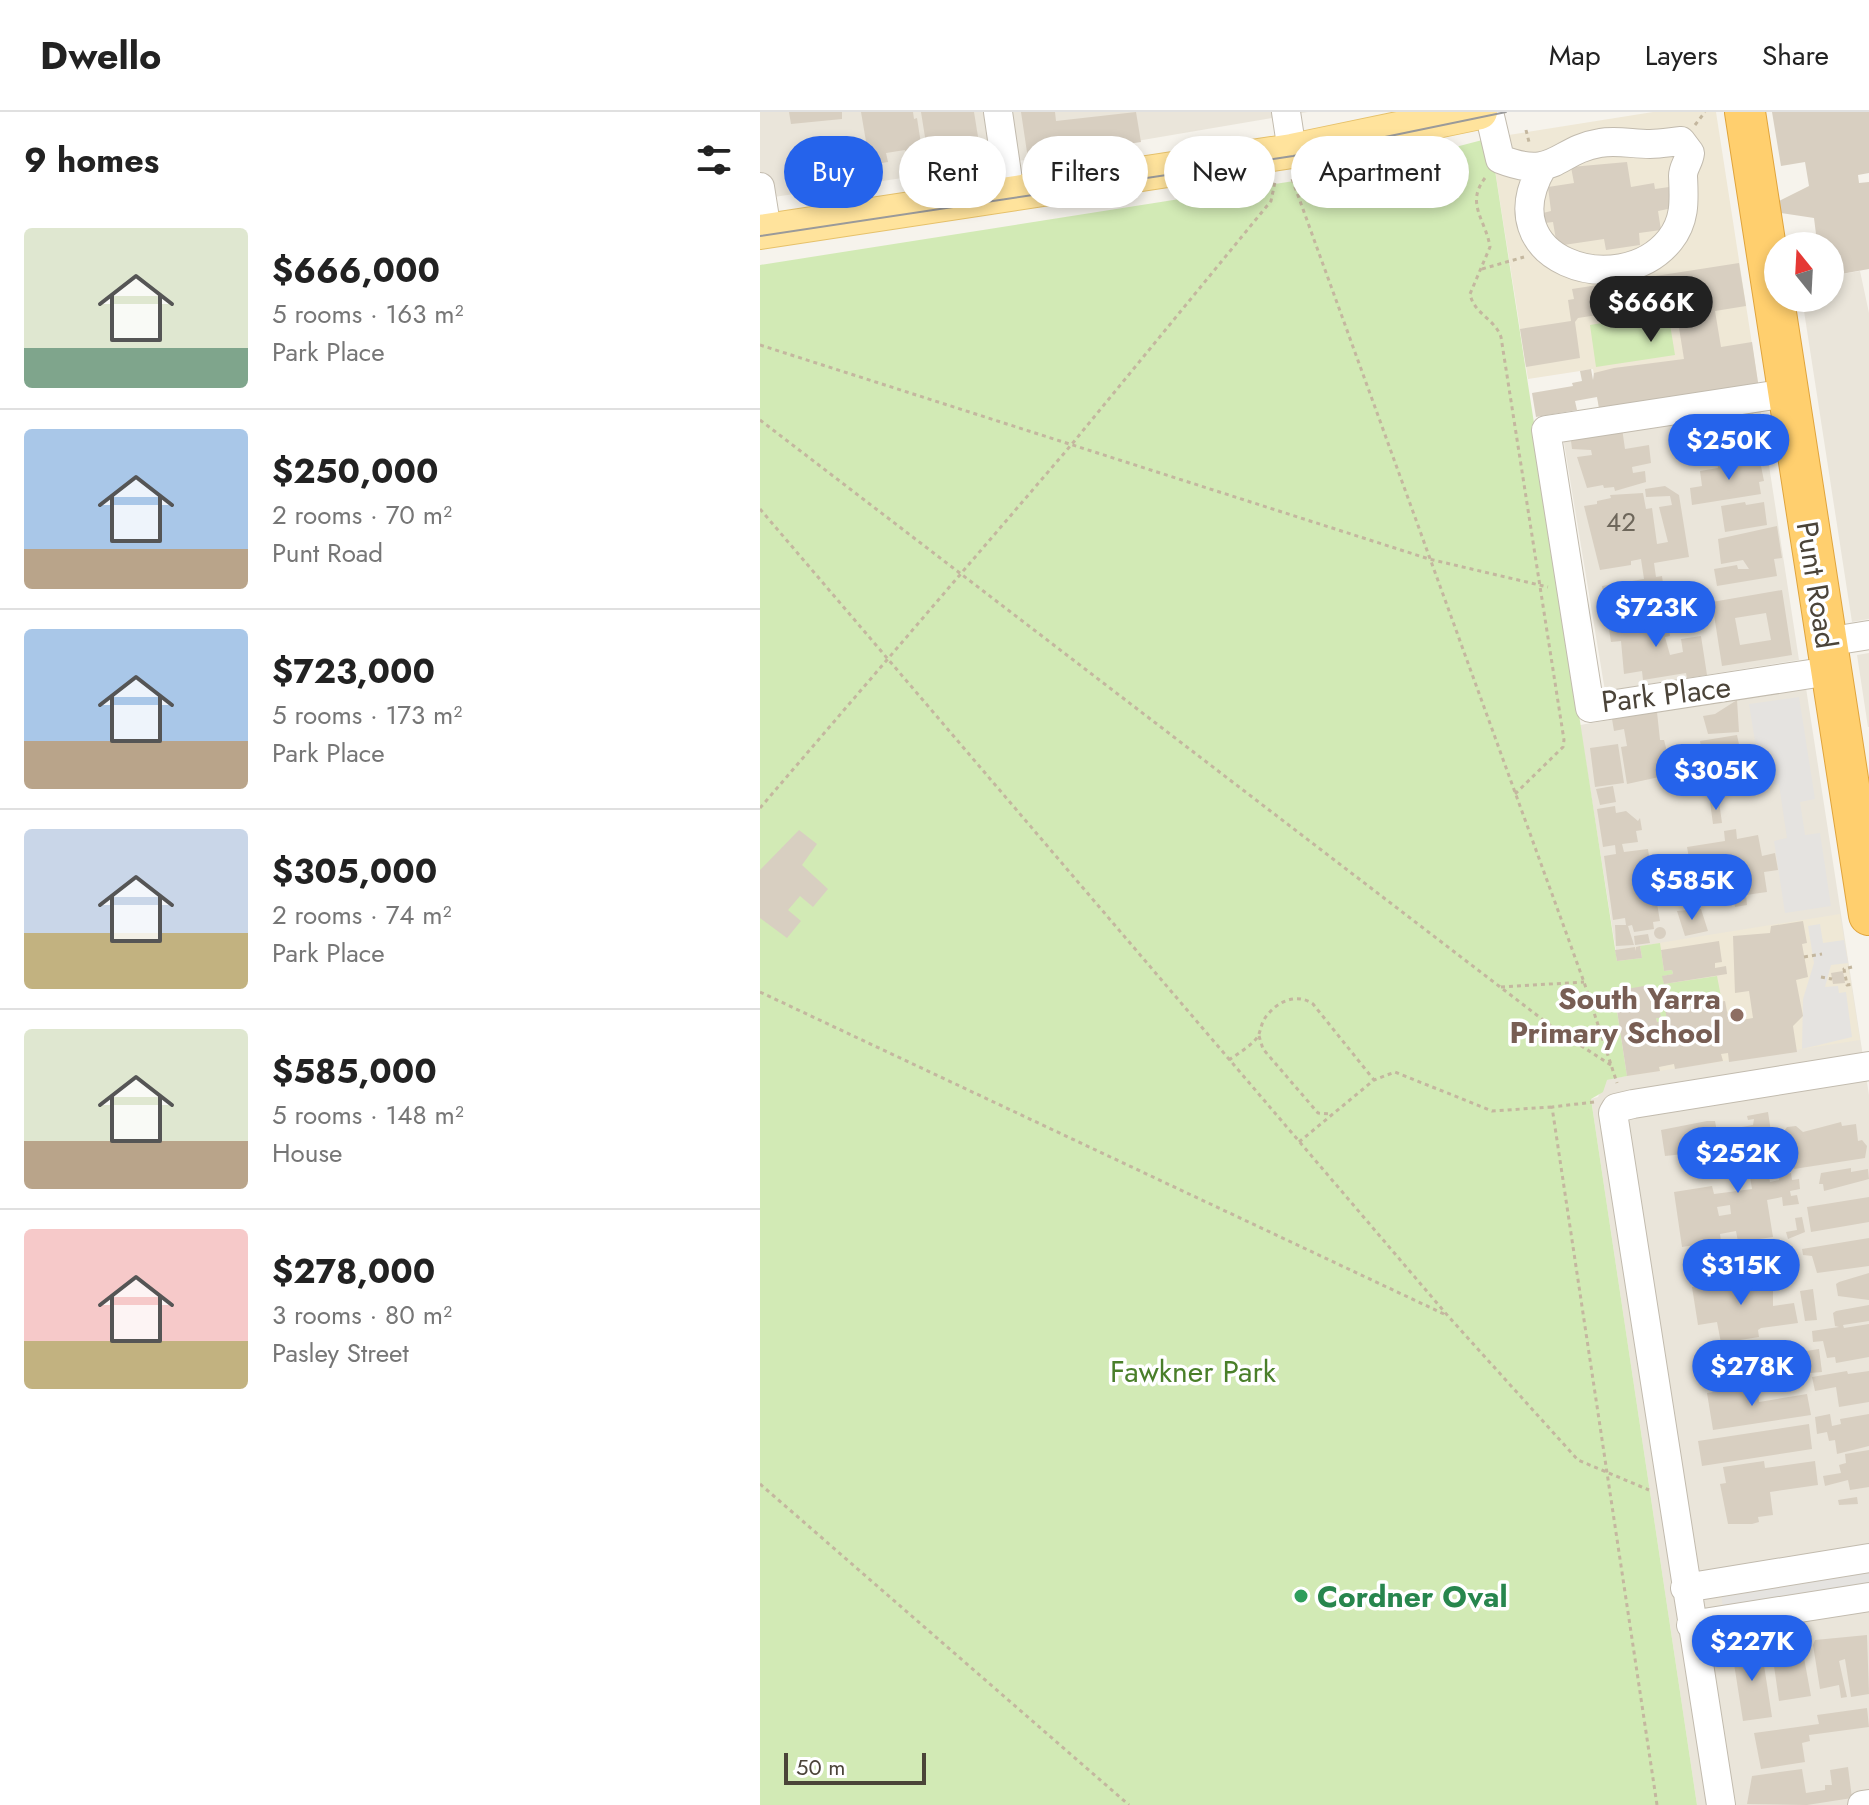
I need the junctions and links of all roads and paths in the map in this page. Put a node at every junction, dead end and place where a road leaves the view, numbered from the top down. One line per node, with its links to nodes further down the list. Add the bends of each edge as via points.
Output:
1 (998, 112): 13 (street)
2 (1286, 112): 8 (street)
3 (1480, 112): 7 (main road)
4 (1489, 112): 10 (street)
5 (1501, 112): 10 (street)
6 (1745, 112): 21 (highway, Punt Road)
7 (1395, 136)
8 (1291, 156)
9 (1291, 165): 13 (main road)
10 (1504, 166): 11 (street); 14 (street); 19 (path, via 1478,188 1475,198 1490,247)
11 (1543, 166): 14 (street); 18 (street, via 1604,142 1681,141 1690,153 1683,176 1684,211 1669,240 1655,252 1623,265 1587,268 1558,259)
12 (760, 187): 17 (street)
13 (1010, 194): 17 (main road)
14 (1531, 197): 18 (street, via 1533,227)
15 (1265, 208): 23 (path)
16 (1307, 208): 25 (path)
17 (764, 231)
18 (1542, 245): 19 (path, via 1517,262)
19 (1482, 269): 27 (path, via 1470,294 1477,311 1501,337)
20 (760, 345): 23 (path)
21 (1787, 393): 28 (street, Park Place, via 1546,430); 30 (highway, Punt Road)
22 (760, 420): 26 (path)
23 (1072, 444): 25 (path); 26 (path)
24 (760, 509): 31 (path)
25 (1429, 559): 27 (path); 33 (path)
26 (962, 574): 31 (path); 43 (path)
27 (1539, 585): 28 (path); 33 (path, via 1564,744)
28 (1572, 591): 30 (street, Park Place, via 1590,708)
29 (1869, 635): 30 (street)
30 (1828, 656): 32 (highway, Punt Road)
31 (889, 661): 34 (path); 46 (path)
32 (1855, 744): 35 (highway, Punt Road)
33 (1515, 794): 41 (path)
34 (760, 808)
35 (1869, 915)
36 (1822, 954): 37 (path)
37 (1804, 957)
38 (1852, 967): 42 (path, via 1844,969 1847,985)
39 (1821, 977): 40 (path)
40 (1832, 979)
41 (1584, 982): 43 (path); 48 (path)
42 (1854, 984)
43 (1501, 987): 48 (path)
44 (760, 992): 55 (path)
45 (1258, 1036): 46 (path); 49 (path, via 1264,1019 1280,1004 1307,1000); 53 (path, via 1263,1049 1318,1113)
46 (1229, 1060): 54 (path)
47 (1869, 1066): 60 (street, via 1614,1110)
48 (1614, 1067): 50 (path)
49 (1374, 1080): 52 (path, via 1395,1072 1407,1074 1492,1111); 53 (path)
50 (1617, 1083)
51 (1599, 1102): 52 (path)
52 (1552, 1107): 56 (path)
53 (1332, 1114): 54 (path)
54 (1299, 1142): 55 (path)
55 (1448, 1316): 56 (path, via 1578,1460)
56 (1606, 1475): 58 (path); 65 (path)
57 (760, 1484): 64 (path)
58 (1652, 1491)
59 (1869, 1558): 60 (street)
60 (1685, 1588): 62 (street)
61 (1869, 1597): 62 (street)
62 (1691, 1625): 66 (street)
63 (1869, 1804): 67 (street)
64 (1129, 1805)
65 (1657, 1805)
66 (1721, 1805)
67 (1862, 1805)

